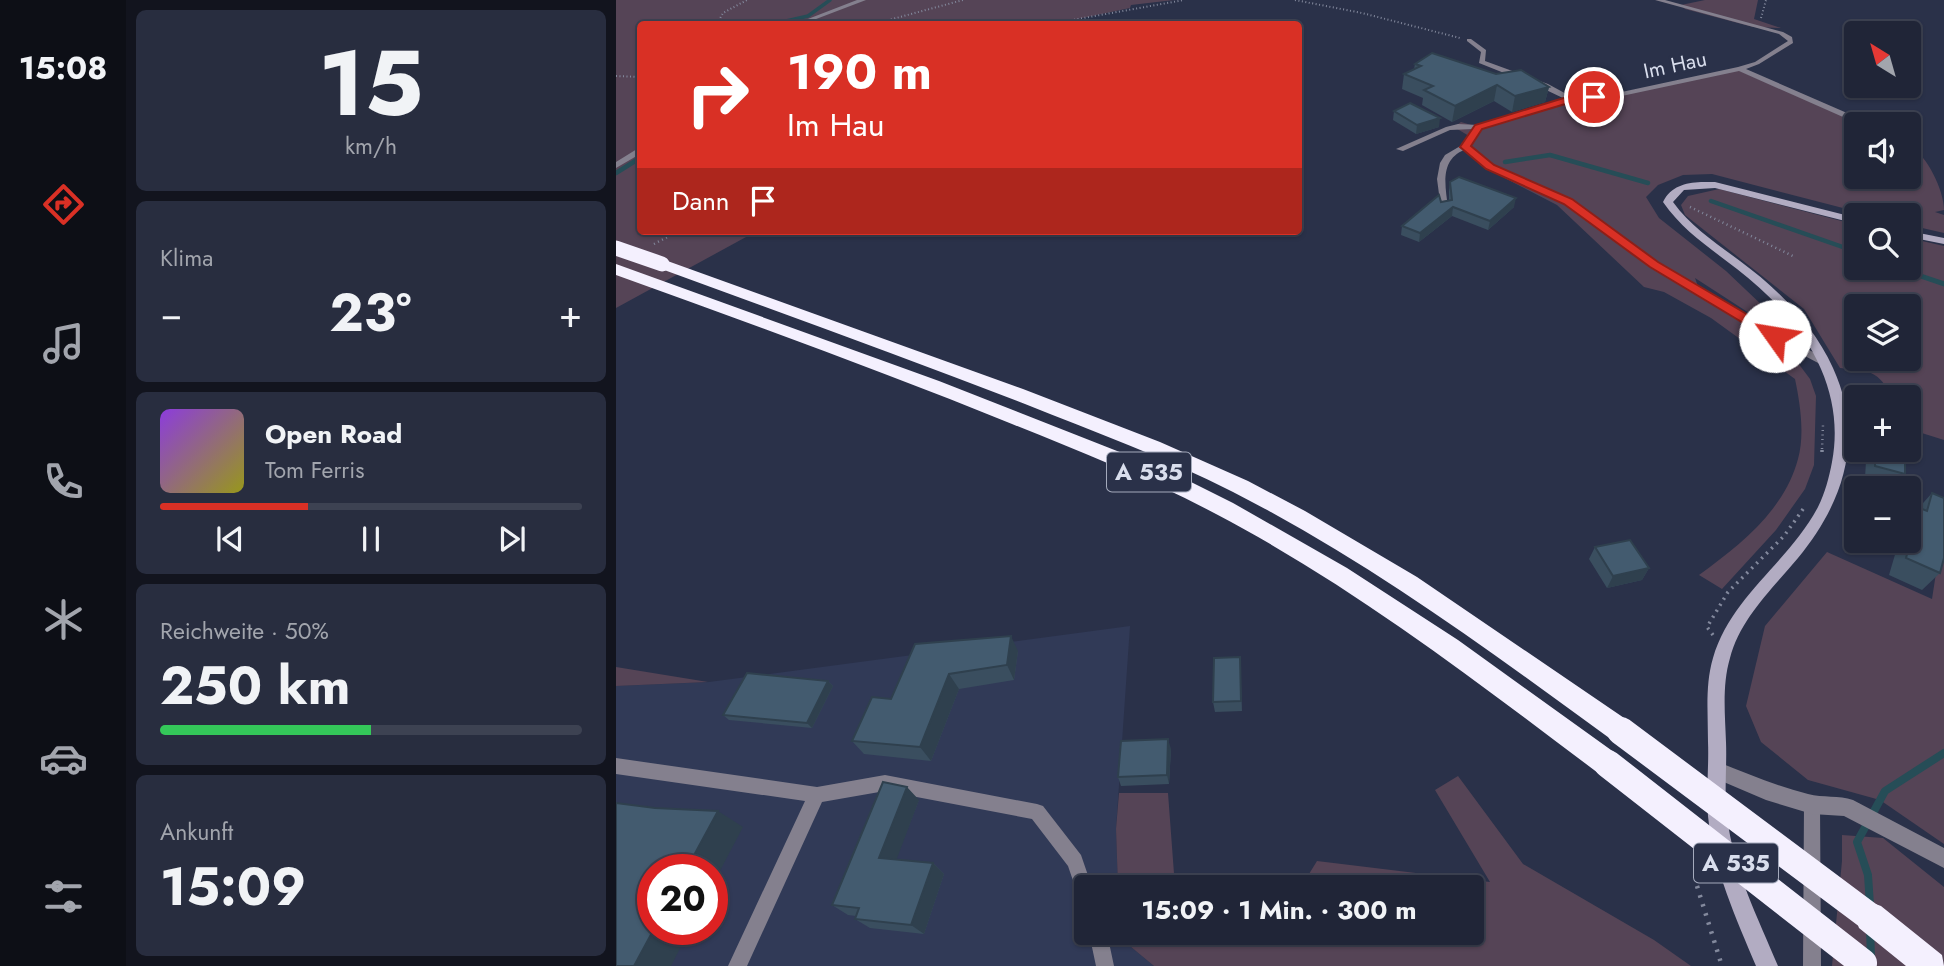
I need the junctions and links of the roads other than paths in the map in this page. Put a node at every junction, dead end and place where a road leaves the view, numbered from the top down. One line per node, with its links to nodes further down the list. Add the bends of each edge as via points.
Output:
1 (863, 0): 3 (lane)
2 (1663, 1): 5 (lane, Im Hau, via 1790,38 1791,42)
3 (807, 21)
4 (1469, 40): 6 (lane, via 1484,51 1481,62)
5 (1740, 69): 6 (lane, Im Hau, via 1617,95); 7 (lane, Im Hau)
6 (1571, 99): 10 (lane, Im Hau)
7 (1844, 114)
8 (1439, 121): 9 (lane)
9 (1451, 127): 10 (lane); 12 (lane)
10 (1478, 127): 11 (lane)
11 (1465, 147): 15 (lane, via 1443,162); 21 (lane, via 1490,167 1568,202 1654,264)
12 (1400, 149)
13 (637, 153): 14 (lane)
14 (616, 166)
15 (1444, 207)
16 (1844, 218): 21 (main road, via 1715,184 1695,184 1674,192 1668,202 1695,233 1792,312)
17 (1921, 237): 18 (main road)
18 (1944, 242)
19 (616, 248): 34 (highway, A 535, bridge, via 1007,390 1205,470 1281,508 1515,655)
20 (616, 268): 29 (highway, A 535, bridge, via 1165,478 1262,529 1457,653)
21 (1824, 362): 23 (main road, via 1838,397 1843,430 1839,476 1825,512 1744,611 1724,648 1715,693)
22 (616, 766): 24 (lane)
23 (1718, 771): 25 (street); 32 (main road, via 1719,827 1742,905)
24 (817, 795): 27 (lane, via 885,783 1037,812 1075,862); 30 (lane)
25 (1812, 805): 26 (street, via 1846,807); 33 (lane)
26 (1944, 858)
27 (1079, 875)
28 (1101, 945): 31 (lane)
29 (1865, 964)
30 (737, 966)
31 (1105, 966)
32 (1767, 966)
33 (1812, 966)
34 (1931, 966)

